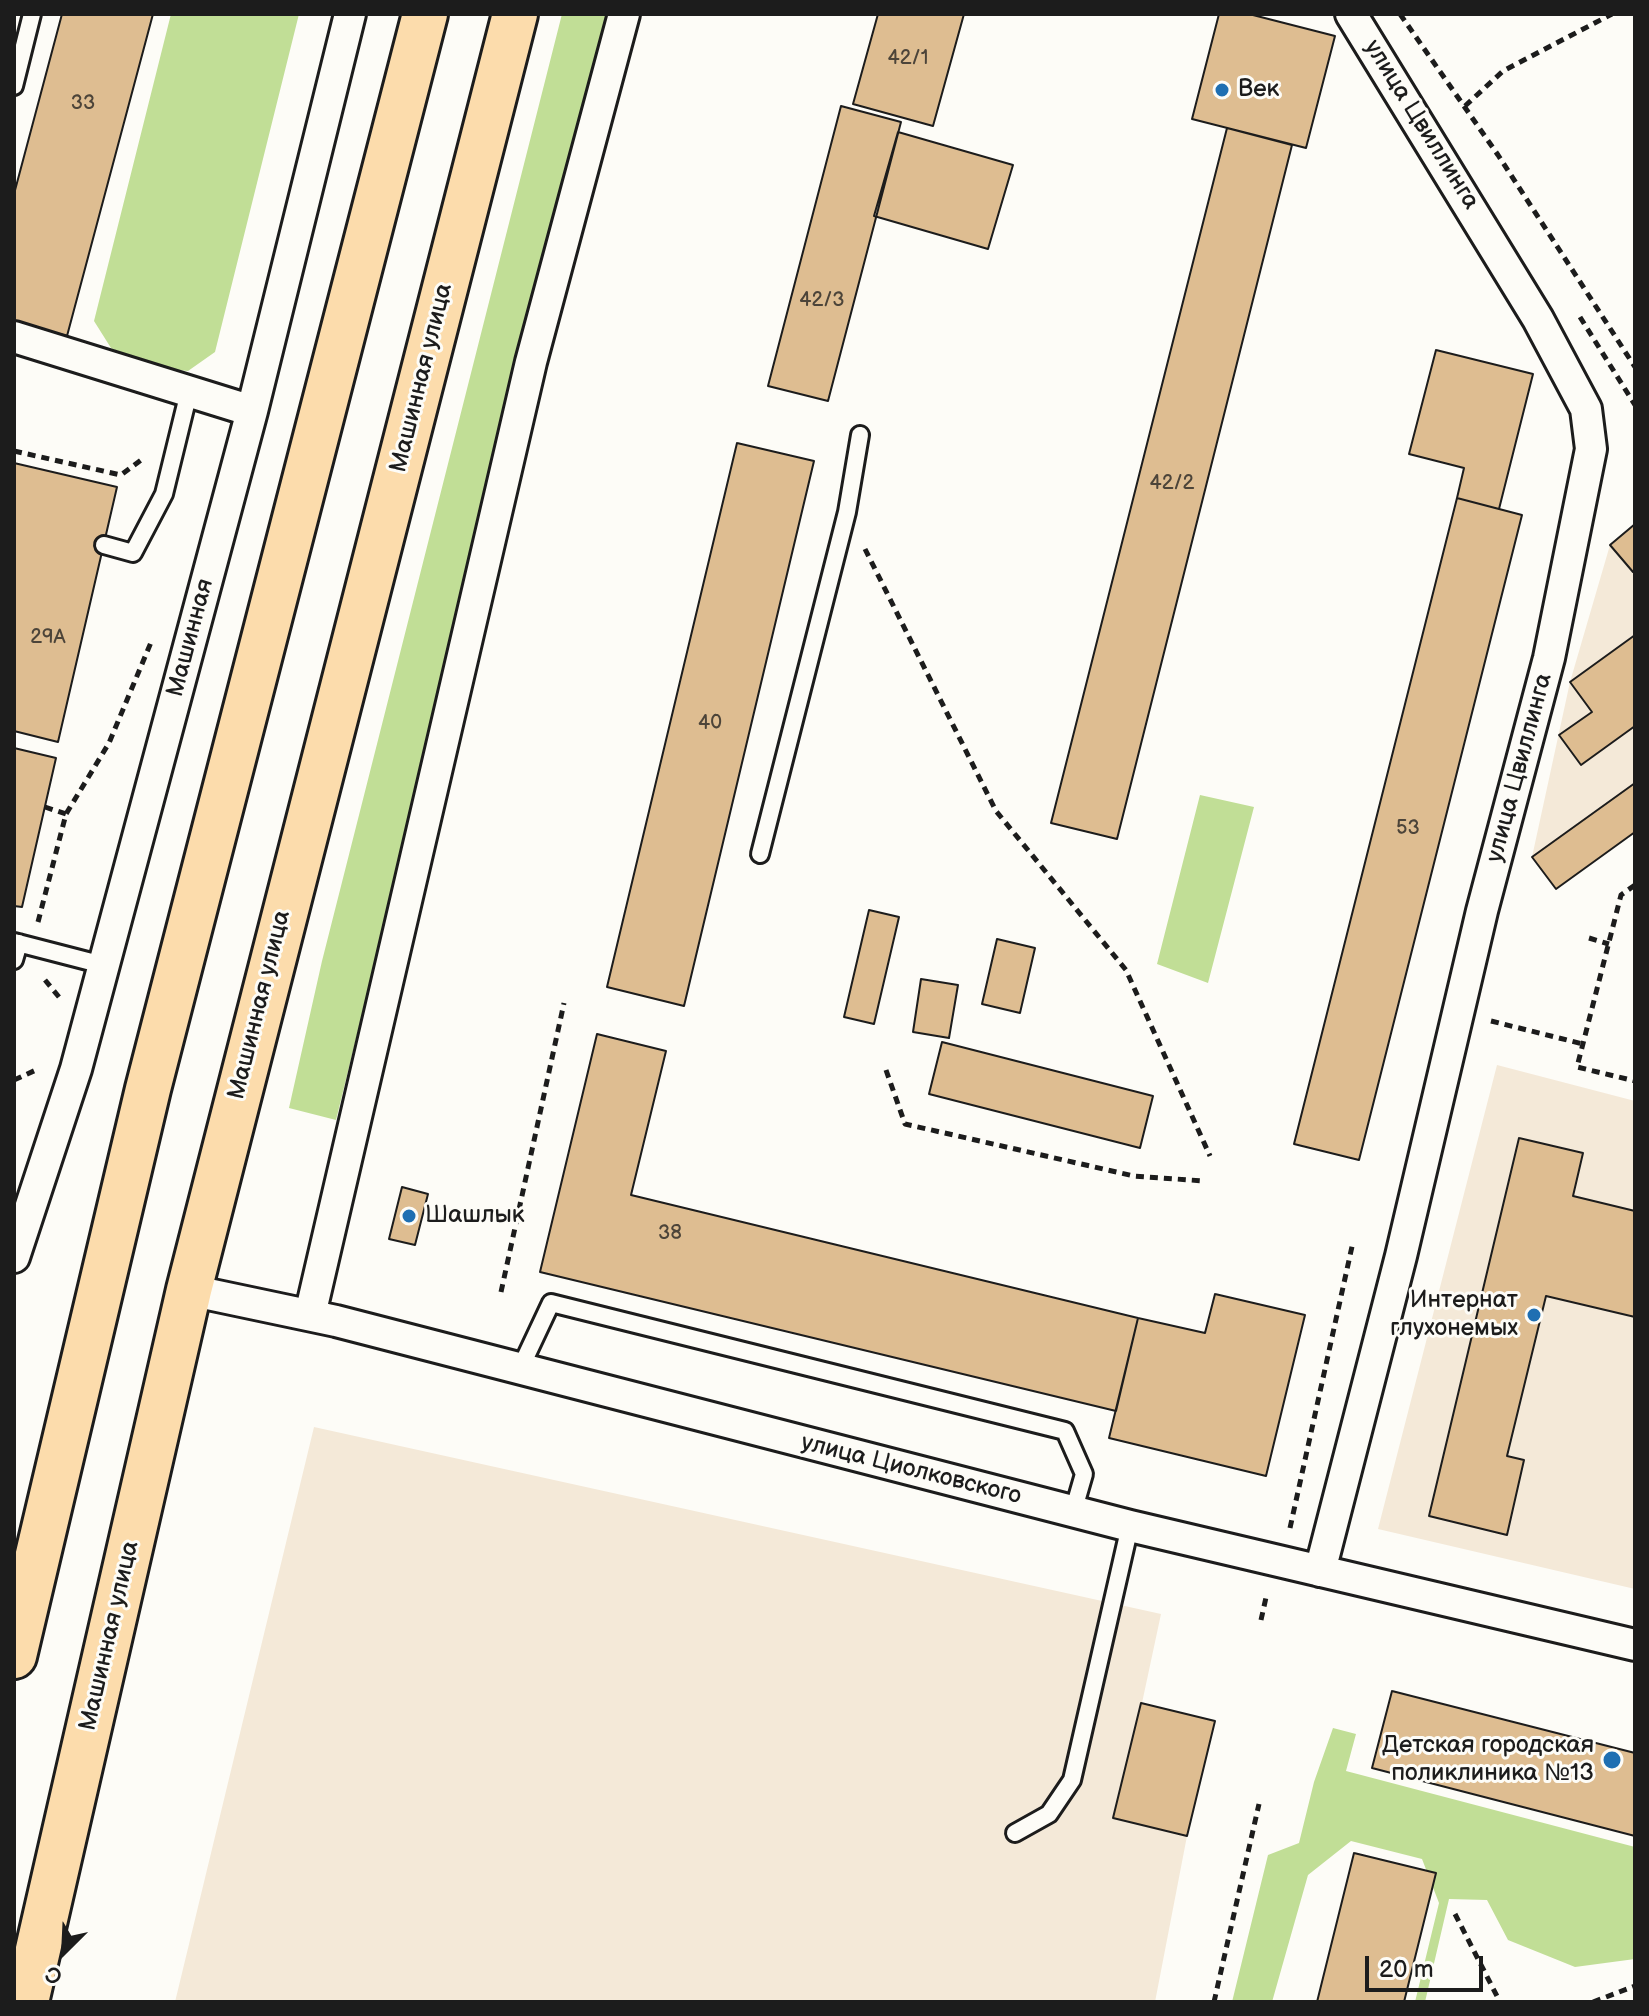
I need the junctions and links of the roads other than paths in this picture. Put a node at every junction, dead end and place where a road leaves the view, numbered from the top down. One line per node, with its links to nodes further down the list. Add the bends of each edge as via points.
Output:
1 (32, 14): 7 (lane)
2 (350, 14): 10 (street, Машинная)
3 (425, 14): 25 (main road, via 148,1089)
4 (515, 14): 18 (main road, Машинная улица)
5 (624, 14): 19 (street, via 531,362)
6 (1351, 14): 23 (street, улица Цвиллинга, via 1538,319 1586,409 1591,449 1549,658)
7 (14, 86)
8 (14, 337): 9 (street)
9 (189, 392): 10 (street); 12 (lane, via 164,494 133,553)
10 (252, 411): 16 (street, Машинная)
11 (860, 435): 13 (lane, via 847,512)
12 (104, 545)
13 (760, 854)
14 (16, 942): 15 (lane); 16 (lane)
15 (14, 960)
16 (103, 965): 17 (street, Машинная, via 76,1069)
17 (14, 1257)
18 (189, 1290): 19 (street, улица Циолковского); 27 (main road, Машинная улица)
19 (310, 1315): 20 (street, улица Циолковского)
20 (520, 1369): 21 (street, улица Циолковского); 21 (lane, via 551,1303 1065,1431 1084,1474)
21 (1073, 1512): 22 (street, улица Циолковского)
22 (1130, 1526): 23 (street, улица Циолковского); 26 (lane, via 1072,1780 1049,1814)
23 (1320, 1571): 24 (street, улица Циолковского)
24 (1635, 1645)
25 (14, 1656)
26 (1015, 1833)
27 (26, 2002)

